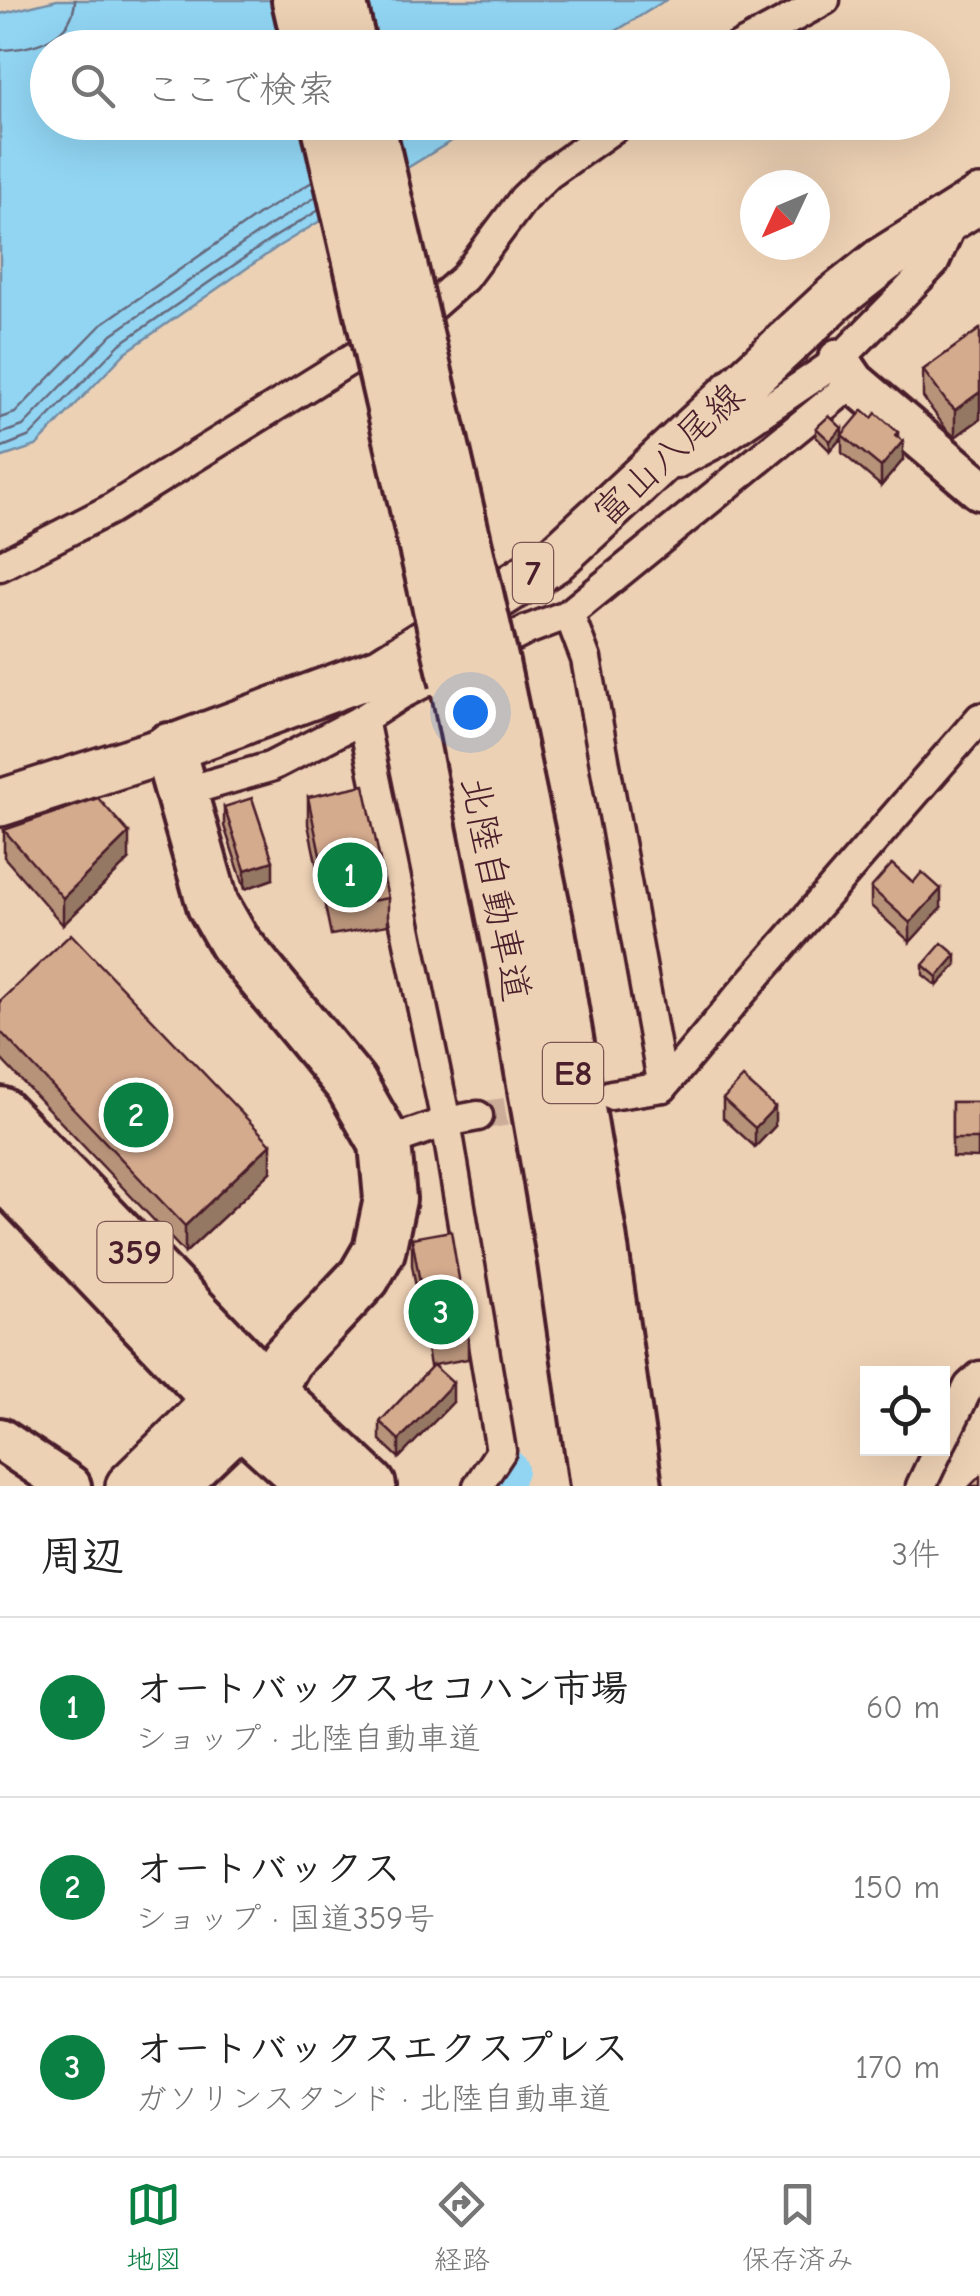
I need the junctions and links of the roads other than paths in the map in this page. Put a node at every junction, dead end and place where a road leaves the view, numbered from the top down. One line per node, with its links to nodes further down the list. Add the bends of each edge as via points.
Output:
1 (298, 0): 4 (highway)
2 (340, 0): 5 (highway)
3 (825, 0): 6 (street)
4 (305, 30)
5 (347, 30)
6 (770, 30)
7 (331, 140): 16 (highway, 北陸自動車道 / E8, bridge)
8 (371, 140): 16 (highway, 北陸自動車道 / E8, bridge)
9 (597, 140): 14 (street, via 524,198 464,278 422,315 109,510)
10 (968, 207): 11 (street, via 934,263); 12 (main road, 富山八尾線 / 7, via 835,298)
11 (846, 371): 12 (street); 13 (street); 15 (street)
12 (635, 484): 19 (main road, 富山八尾線 / 7, via 554,560 382,670)
13 (980, 489)
14 (0, 566)
15 (569, 614): 18 (street); 21 (street, via 586,659)
16 (474, 672): 39 (highway, 北陸自動車道 / E8); 40 (highway, 北陸自動車道 / E8, via 548,931)
17 (980, 718): 21 (street)
18 (362, 719): 19 (street, via 270,766); 25 (street)
19 (174, 771): 20 (main road, 富山八尾線 / 7); 26 (highway, via 213,905 234,942 351,1084)
20 (0, 803)
21 (663, 1088): 22 (street)
22 (611, 1095)
23 (0, 1114): 29 (highway, 359)
24 (478, 1116): 25 (street)
25 (446, 1122): 26 (street); 38 (street, via 501,1452)
26 (386, 1143): 29 (highway, via 390,1199 379,1252 364,1277)
27 (0, 1170): 29 (highway, 359)
28 (980, 1376): 30 (street)
29 (252, 1388): 34 (main road); 35 (main road); 36 (highway, 359); 37 (highway, 359)
30 (950, 1425)
31 (0, 1439): 33 (street)
32 (935, 1456): 41 (street)
33 (70, 1486)
34 (129, 1486)
35 (174, 1486)
36 (314, 1486)
37 (370, 1486)
38 (478, 1486)
39 (596, 1486)
40 (636, 1486)
41 (920, 1486)

